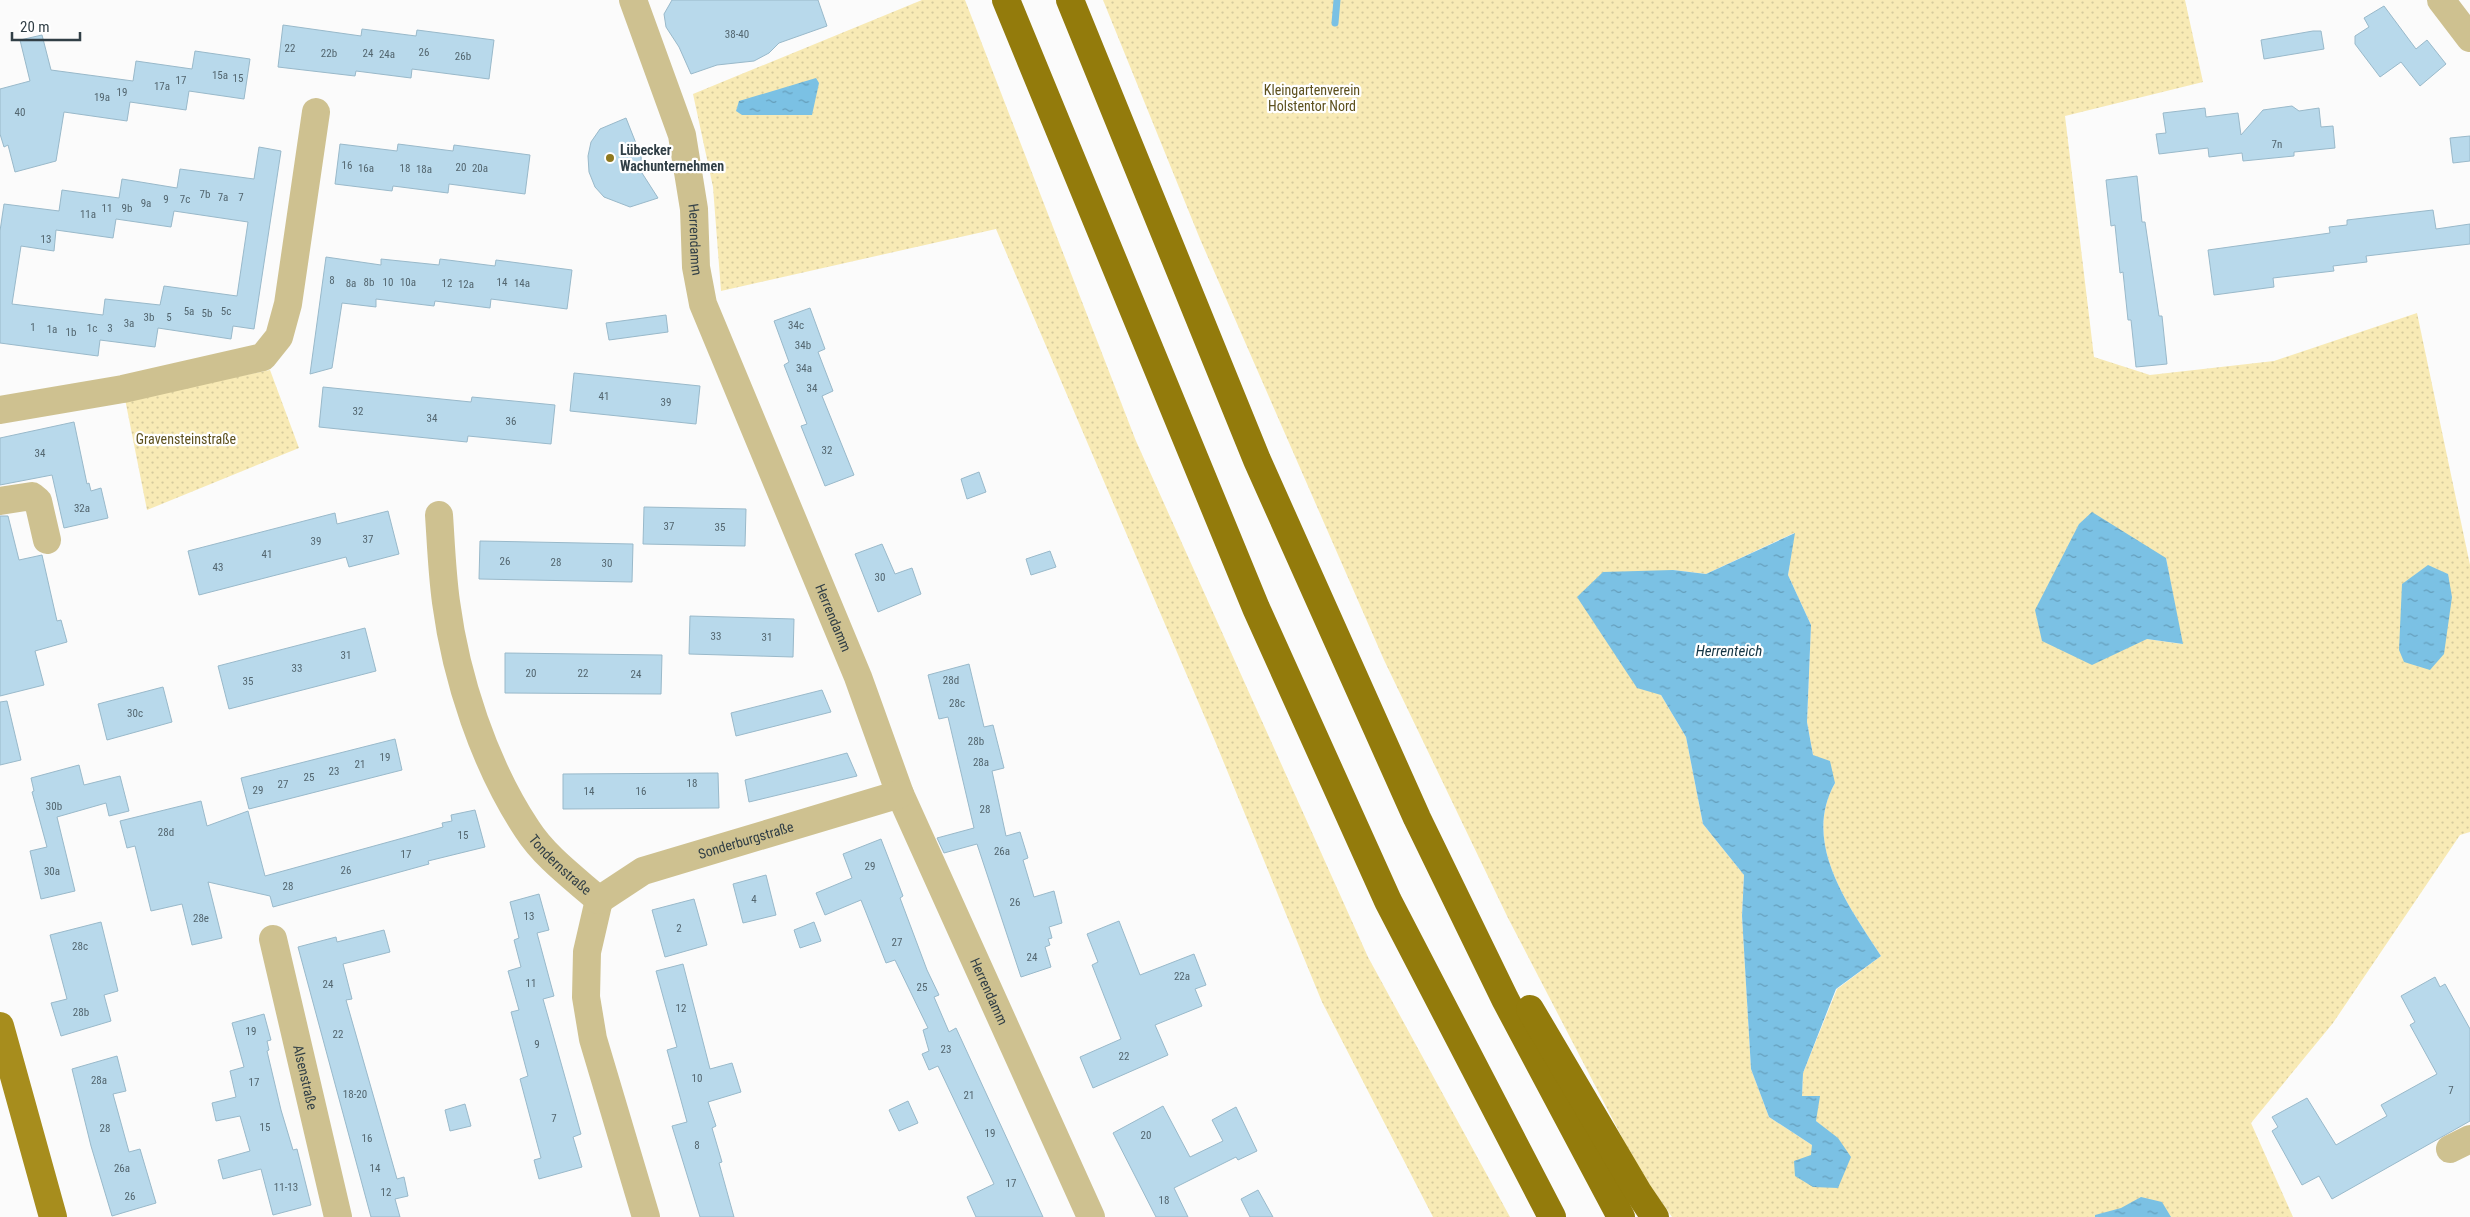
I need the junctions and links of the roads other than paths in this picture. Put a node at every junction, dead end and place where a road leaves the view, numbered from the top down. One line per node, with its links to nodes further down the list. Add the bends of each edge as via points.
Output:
1 (633, 0): 11 (street, Herrendamm, via 682,134 694,209 696,268 703,304 858,677)
2 (1006, 0): 20 (highway, via 1256,608 1388,901)
3 (1070, 0): 12 (highway, via 1257,460)
4 (2441, 0): 5 (street)
5 (2470, 38)
6 (316, 112): 7 (street, via 288,304 279,337 263,357 123,389)
7 (0, 410)
8 (0, 501): 10 (street, via 32,496 38,501)
9 (439, 515): 13 (street, Tondernstraße, via 446,602 461,683 498,776 527,829 556,862)
10 (47, 540)
11 (900, 794): 13 (street, Sonderburgstraße, via 643,871); 19 (street, Herrendamm)
12 (1417, 818): 21 (highway, via 1505,999); 22 (highway)
13 (599, 900): 18 (street, Tondernstraße, via 587,952 586,996 594,1039)
14 (273, 939): 17 (street, Alsenstraße)
15 (0, 1026): 16 (main road)
16 (53, 1217)
17 (338, 1217)
18 (646, 1217)
19 (1091, 1217)
20 (1552, 1217)
21 (1621, 1217)
22 (1655, 1217)

